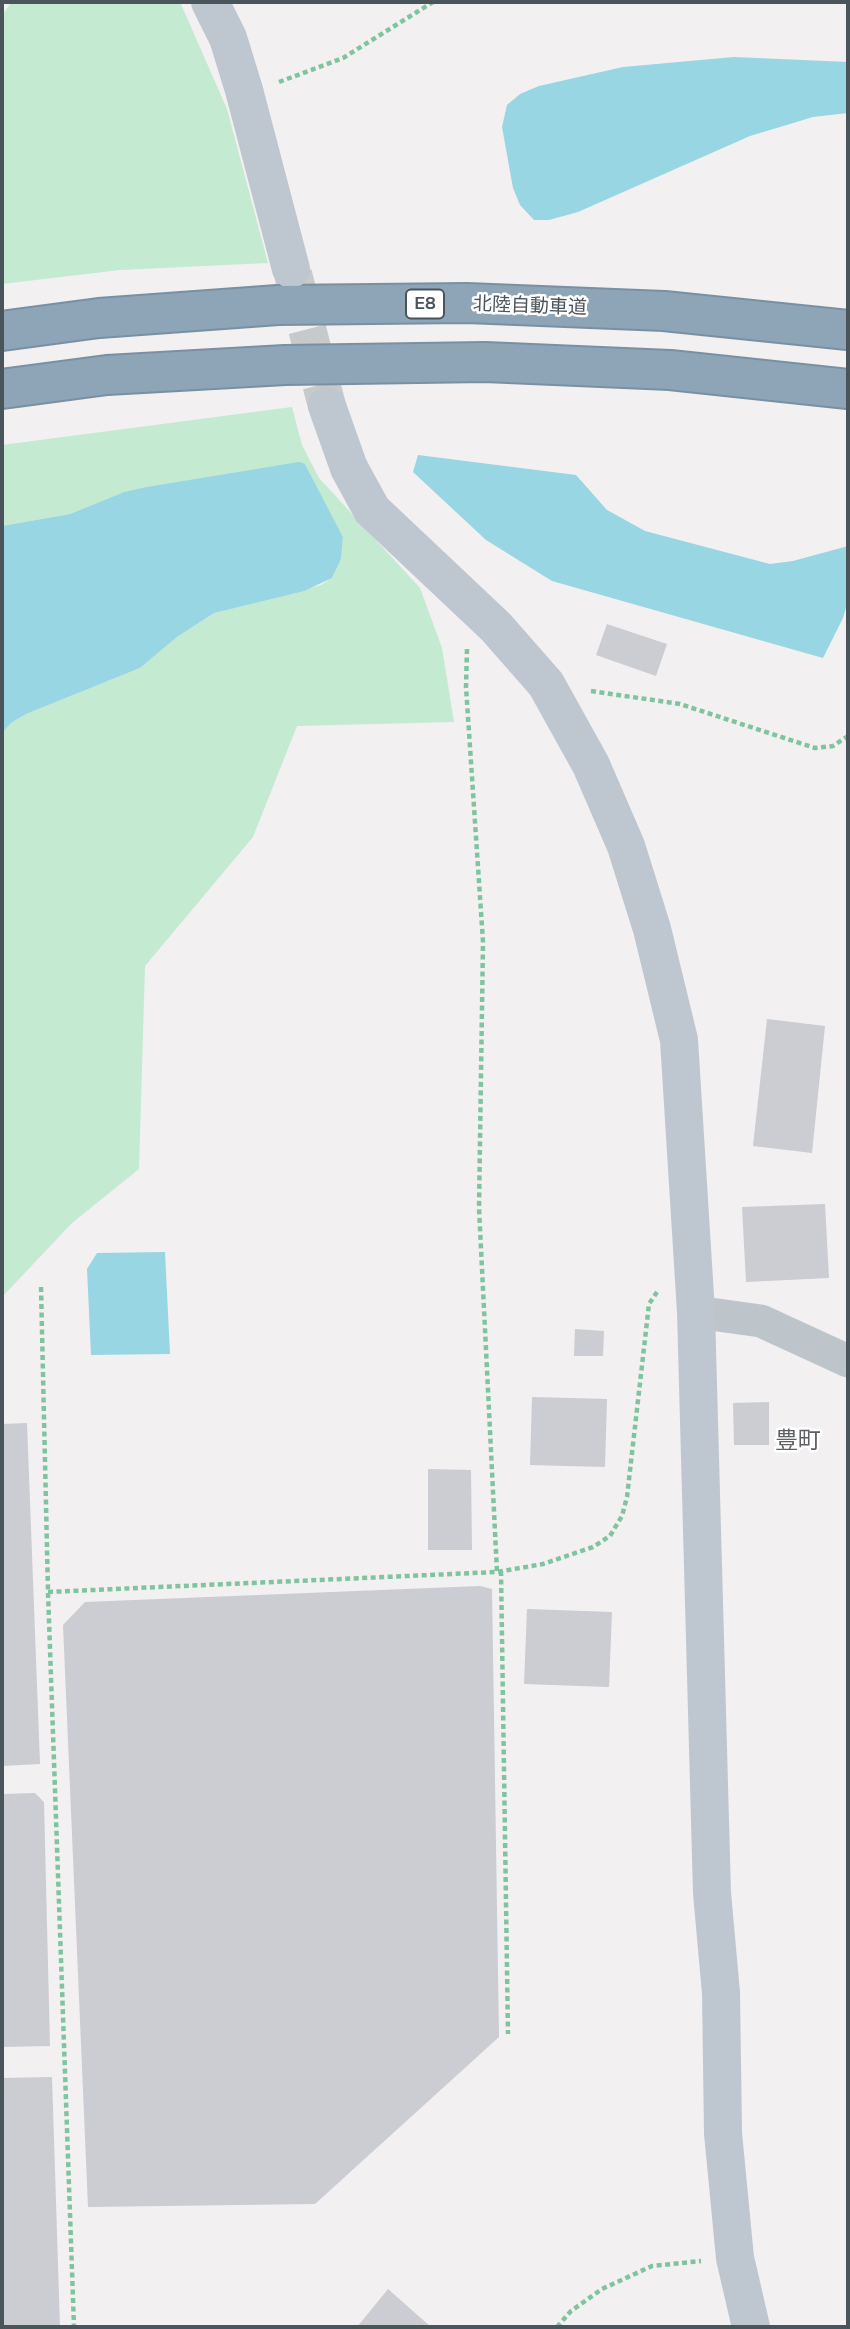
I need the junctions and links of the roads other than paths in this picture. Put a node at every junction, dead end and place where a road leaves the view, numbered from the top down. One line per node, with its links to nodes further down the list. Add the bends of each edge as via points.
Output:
1 (210, 2): 2 (street, via 228,38 244,90)
2 (292, 269)
3 (848, 330): 4 (highway, 北陸自動車道 / E8, via 664,311 453,303 278,305 99,318)
4 (2, 331)
5 (2, 389): 6 (highway, via 107,375 285,365 485,362 670,370)
6 (848, 389)
7 (327, 406): 8 (street, via 349,468 372,510 472,605 546,684 591,765 626,846 680,1040)
8 (695, 1312): 9 (street, via 761,1321); 10 (street, via 723,2133 735,2258)
9 (848, 1361)
10 (751, 2327)

